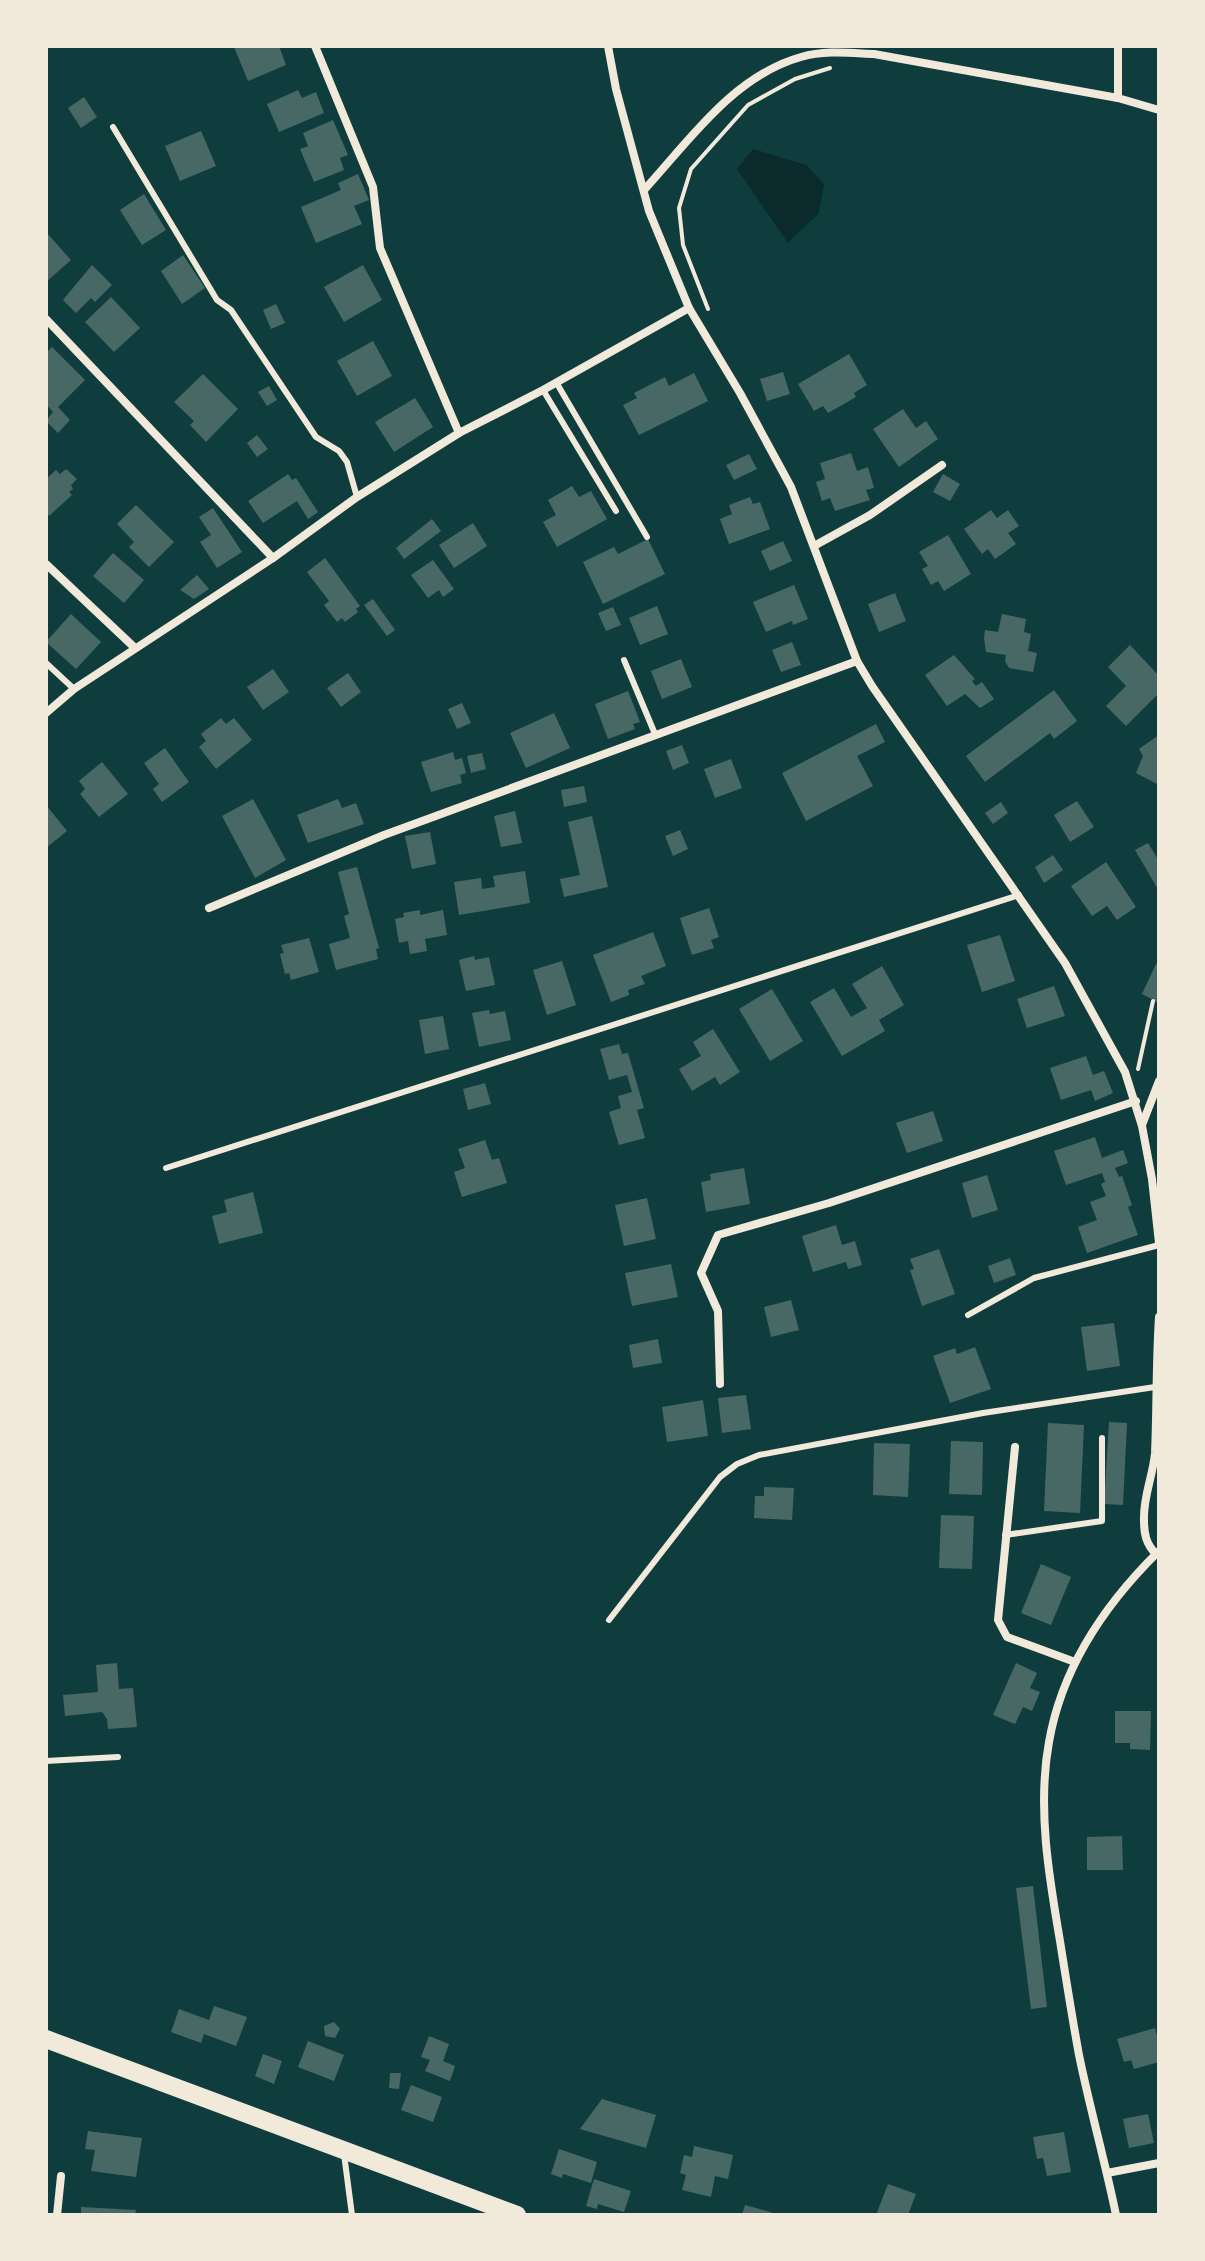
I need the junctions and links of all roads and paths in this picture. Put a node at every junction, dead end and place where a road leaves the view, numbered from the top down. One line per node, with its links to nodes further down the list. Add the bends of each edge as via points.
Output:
1 (315, 46): 14 (street, via 373,187 380,248)
2 (608, 46): 8 (street)
3 (1118, 46): 5 (street)
4 (835, 67): 11 (path, via 795,79 748,105 691,169 679,208 683,245)
5 (1118, 98): 6 (street); 8 (street, via 874,54 803,57 780,65 724,102)
6 (1159, 110)
7 (113, 127): 16 (lane, via 217,300 231,310 316,437 347,462)
8 (644, 190): 9 (street)
9 (689, 308): 12 (street); 19 (street, via 777,460)
10 (46, 319): 20 (street)
11 (713, 319)
12 (556, 382): 13 (street); 18 (lane)
13 (543, 390): 14 (street); 17 (lane)
14 (459, 433): 16 (street)
15 (942, 465): 19 (street)
16 (357, 497): 20 (street)
17 (616, 511)
18 (647, 537)
19 (814, 546): 24 (street)
20 (273, 558): 22 (street)
21 (46, 564): 22 (street)
22 (135, 648): 26 (street)
23 (624, 660): 28 (lane)
24 (857, 661): 28 (street); 29 (street)
25 (46, 663): 26 (lane)
26 (74, 689): 27 (street)
27 (46, 713)
28 (655, 734): 30 (street, via 384,835)
29 (1019, 895): 33 (street, via 1065,963); 35 (lane)
30 (209, 908)
31 (1153, 1001): 33 (path)
32 (1159, 1081): 34 (street)
33 (1134, 1098): 34 (street); 39 (street, via 829,1203 718,1235 701,1273 718,1311)
34 (1142, 1126): 36 (street)
35 (166, 1168)
36 (1159, 1244): 37 (lane, via 1034,1278)
37 (968, 1315)
38 (1159, 1317): 40 (street)
39 (720, 1384)
40 (1155, 1387): 44 (street, via 1154,1457 1144,1520 1147,1545); 45 (lane, via 916,1425 748,1459 720,1477)
41 (1102, 1438): 43 (lane, via 1102,1521)
42 (1015, 1447): 43 (street)
43 (1005, 1535): 46 (street, via 998,1620 1007,1637)
44 (1157, 1552): 46 (street, via 1105,1611)
45 (609, 1620)
46 (1075, 1662): 52 (street, via 1048,1744 1047,1868 1079,2056)
47 (118, 1757): 48 (lane)
48 (46, 1761)
49 (46, 2039): 50 (main road)
50 (343, 2150): 55 (lane); 56 (main road)
51 (1159, 2163): 52 (street)
52 (1107, 2173): 57 (street)
53 (61, 2176): 54 (street)
54 (57, 2215)
55 (352, 2215)
56 (517, 2215)
57 (1116, 2215)

